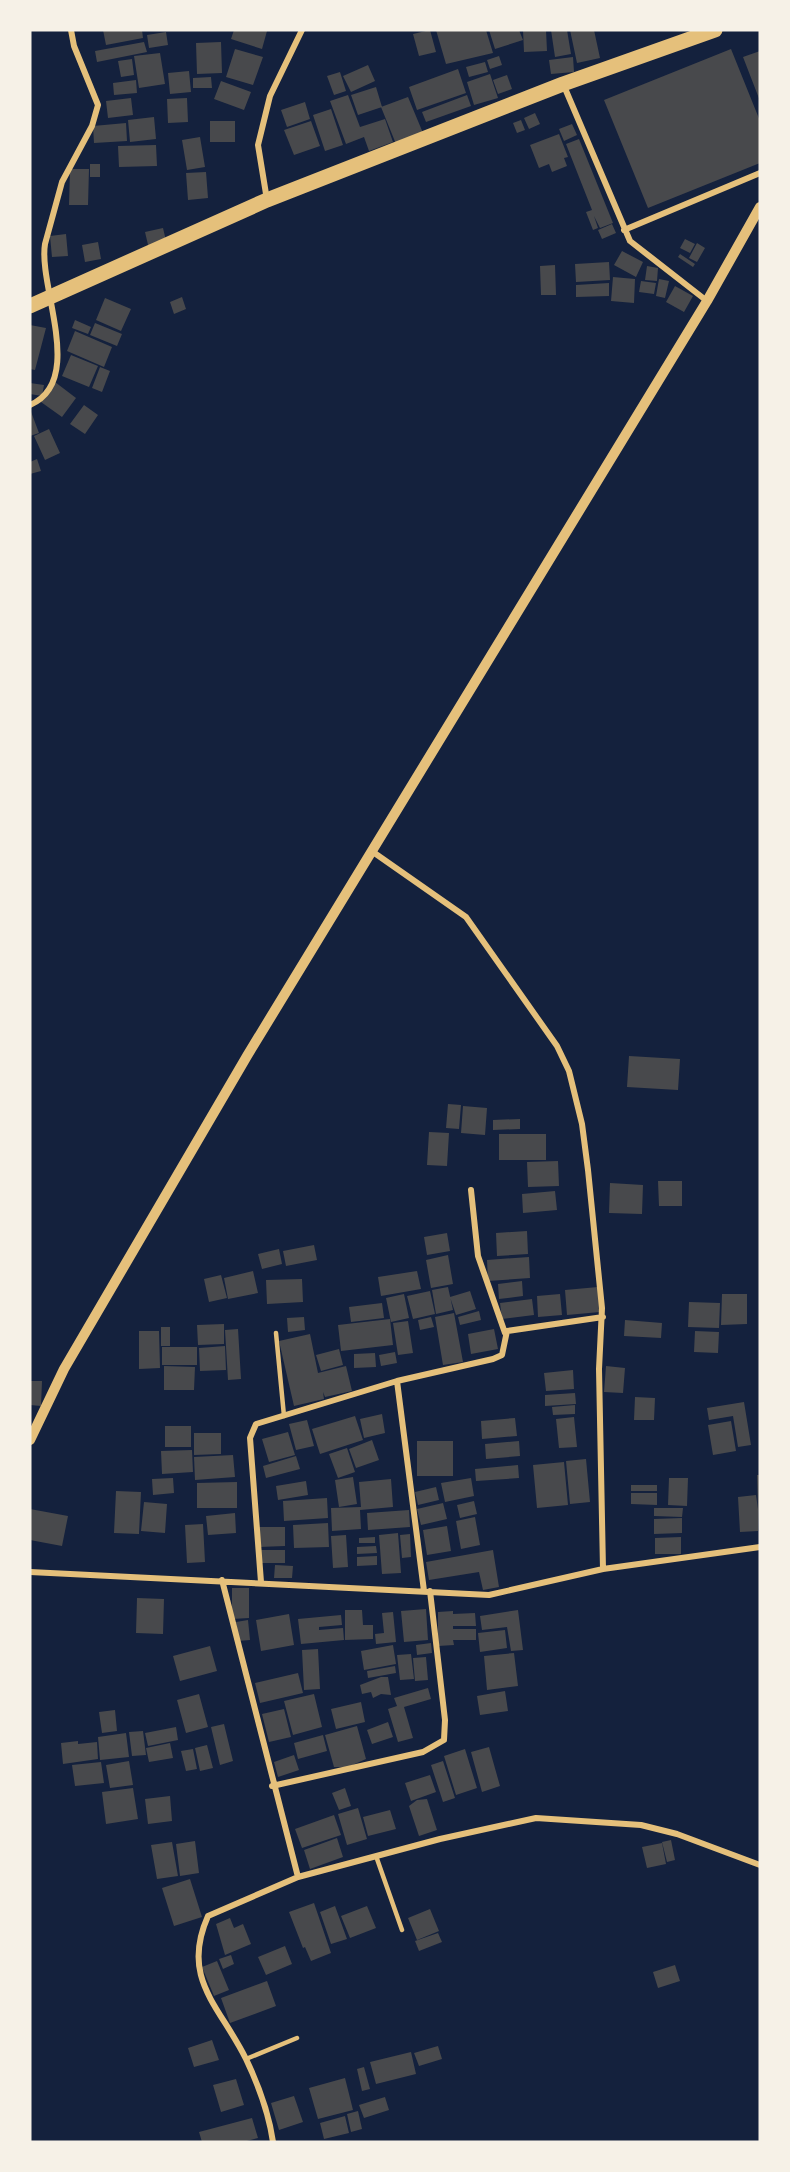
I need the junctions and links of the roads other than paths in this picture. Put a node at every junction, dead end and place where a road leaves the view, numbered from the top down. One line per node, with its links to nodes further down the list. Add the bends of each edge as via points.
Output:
1 (71, 30): 9 (street, via 98,105 92,126 62,182 45,244)
2 (302, 30): 6 (street, via 270,96 258,145)
3 (715, 30): 4 (main road)
4 (563, 84): 6 (main road); 8 (street)
5 (760, 173): 8 (street)
6 (267, 200): 9 (main road)
7 (760, 207): 10 (street)
8 (624, 230): 10 (street, via 640,251)
9 (49, 297): 11 (main road); 12 (street, via 58,339 57,358 44,396)
10 (707, 301): 13 (street)
11 (30, 306)
12 (30, 405)
13 (373, 852): 15 (street, via 466,917 557,1046 569,1071 582,1124); 20 (street, via 247,1056 64,1369)
14 (471, 1190): 17 (street, via 478,1256)
15 (603, 1317): 17 (street); 22 (street, via 599,1401)
16 (276, 1333): 19 (lane)
17 (505, 1333): 18 (street, via 502,1355)
18 (397, 1381): 19 (street); 26 (street)
19 (284, 1416): 25 (street, via 256,1424 250,1438)
20 (30, 1440)
21 (760, 1547): 22 (street)
22 (603, 1569): 26 (street, via 489,1594)
23 (30, 1572): 24 (street)
24 (222, 1580): 25 (street); 27 (street)
25 (261, 1582): 26 (street)
26 (427, 1591): 27 (street, via 445,1720 444,1740 423,1752)
27 (272, 1786): 30 (street)
28 (375, 1856): 29 (street, via 536,1818 641,1825); 30 (street); 31 (lane)
29 (760, 1864)
30 (298, 1877): 33 (street, via 208,1916 200,1934 197,1956 205,1988)
31 (402, 1930)
32 (297, 2038): 33 (lane)
33 (246, 2059): 34 (street)
34 (273, 2142)

